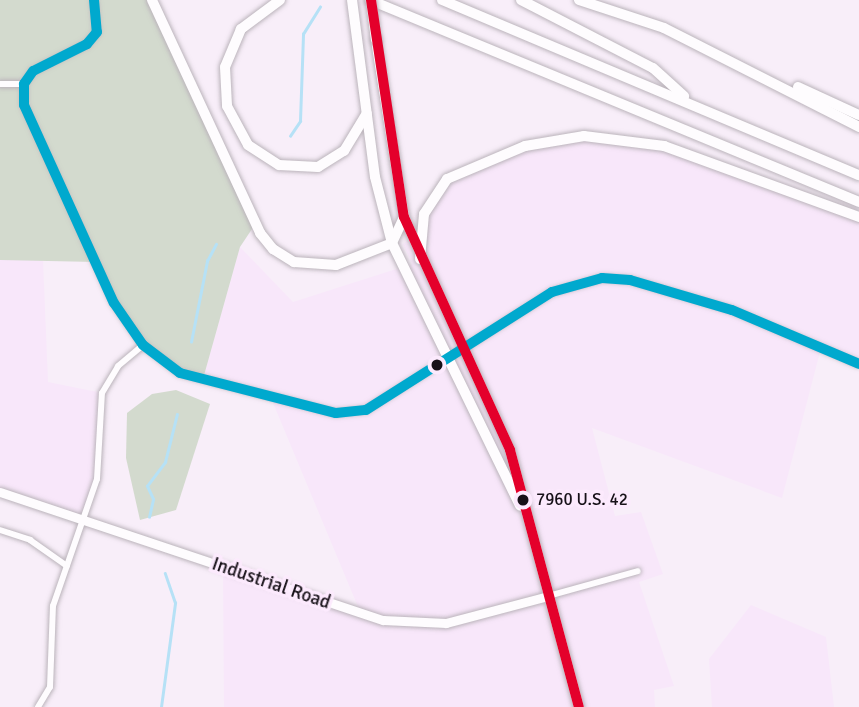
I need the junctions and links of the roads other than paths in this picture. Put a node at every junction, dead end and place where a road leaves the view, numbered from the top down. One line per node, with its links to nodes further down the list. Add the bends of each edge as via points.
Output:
1 (94, 0): 12 (street, via 100,21 92,39 37,67)
2 (152, 0): 21 (highway, via 268,244 295,262 318,267)
3 (280, 0): 14 (highway, via 241,29 225,67 227,106 248,145 279,165 318,167 344,151)
4 (352, 0): 14 (main road)
5 (363, 0): 6 (highway)
6 (371, 0): 18 (highway); 19 (main road, bridge)
7 (442, 0): 13 (highway)
8 (579, 0): 10 (highway, via 664,28)
9 (523, 1): 13 (highway, via 653,68)
10 (736, 63): 15 (highway); 16 (highway)
11 (0, 84): 12 (street)
12 (24, 84): 23 (street, via 24,105 100,272)
13 (691, 102): 17 (highway)
14 (367, 113): 21 (main road, via 377,188)
15 (859, 115)
16 (859, 127)
17 (859, 175)
18 (859, 202)
19 (404, 217): 21 (highway); 22 (main road)
20 (859, 217): 22 (highway, via 664,146 584,136 525,146 447,179 424,214)
21 (392, 243): 25 (main road)
22 (420, 259): 24 (main road)
23 (143, 345): 25 (street, via 180,373 336,413 376,406); 29 (street, via 118,366 102,393 99,466)
24 (463, 345): 25 (street); 26 (street, via 558,289 614,278 732,310); 28 (main road, via 510,450)
25 (446, 358): 28 (main road)
26 (859, 364)
27 (0, 492): 29 (main road, Industrial Road)
28 (522, 508): 33 (main road)
29 (82, 520): 31 (street); 33 (main road, Industrial Road, via 383,620 446,623)
30 (0, 530): 31 (street, via 30,540)
31 (66, 566): 34 (street, via 51,616 50,687)
32 (638, 571): 33 (street)
33 (548, 596): 35 (main road)
34 (38, 707)
35 (579, 707)

